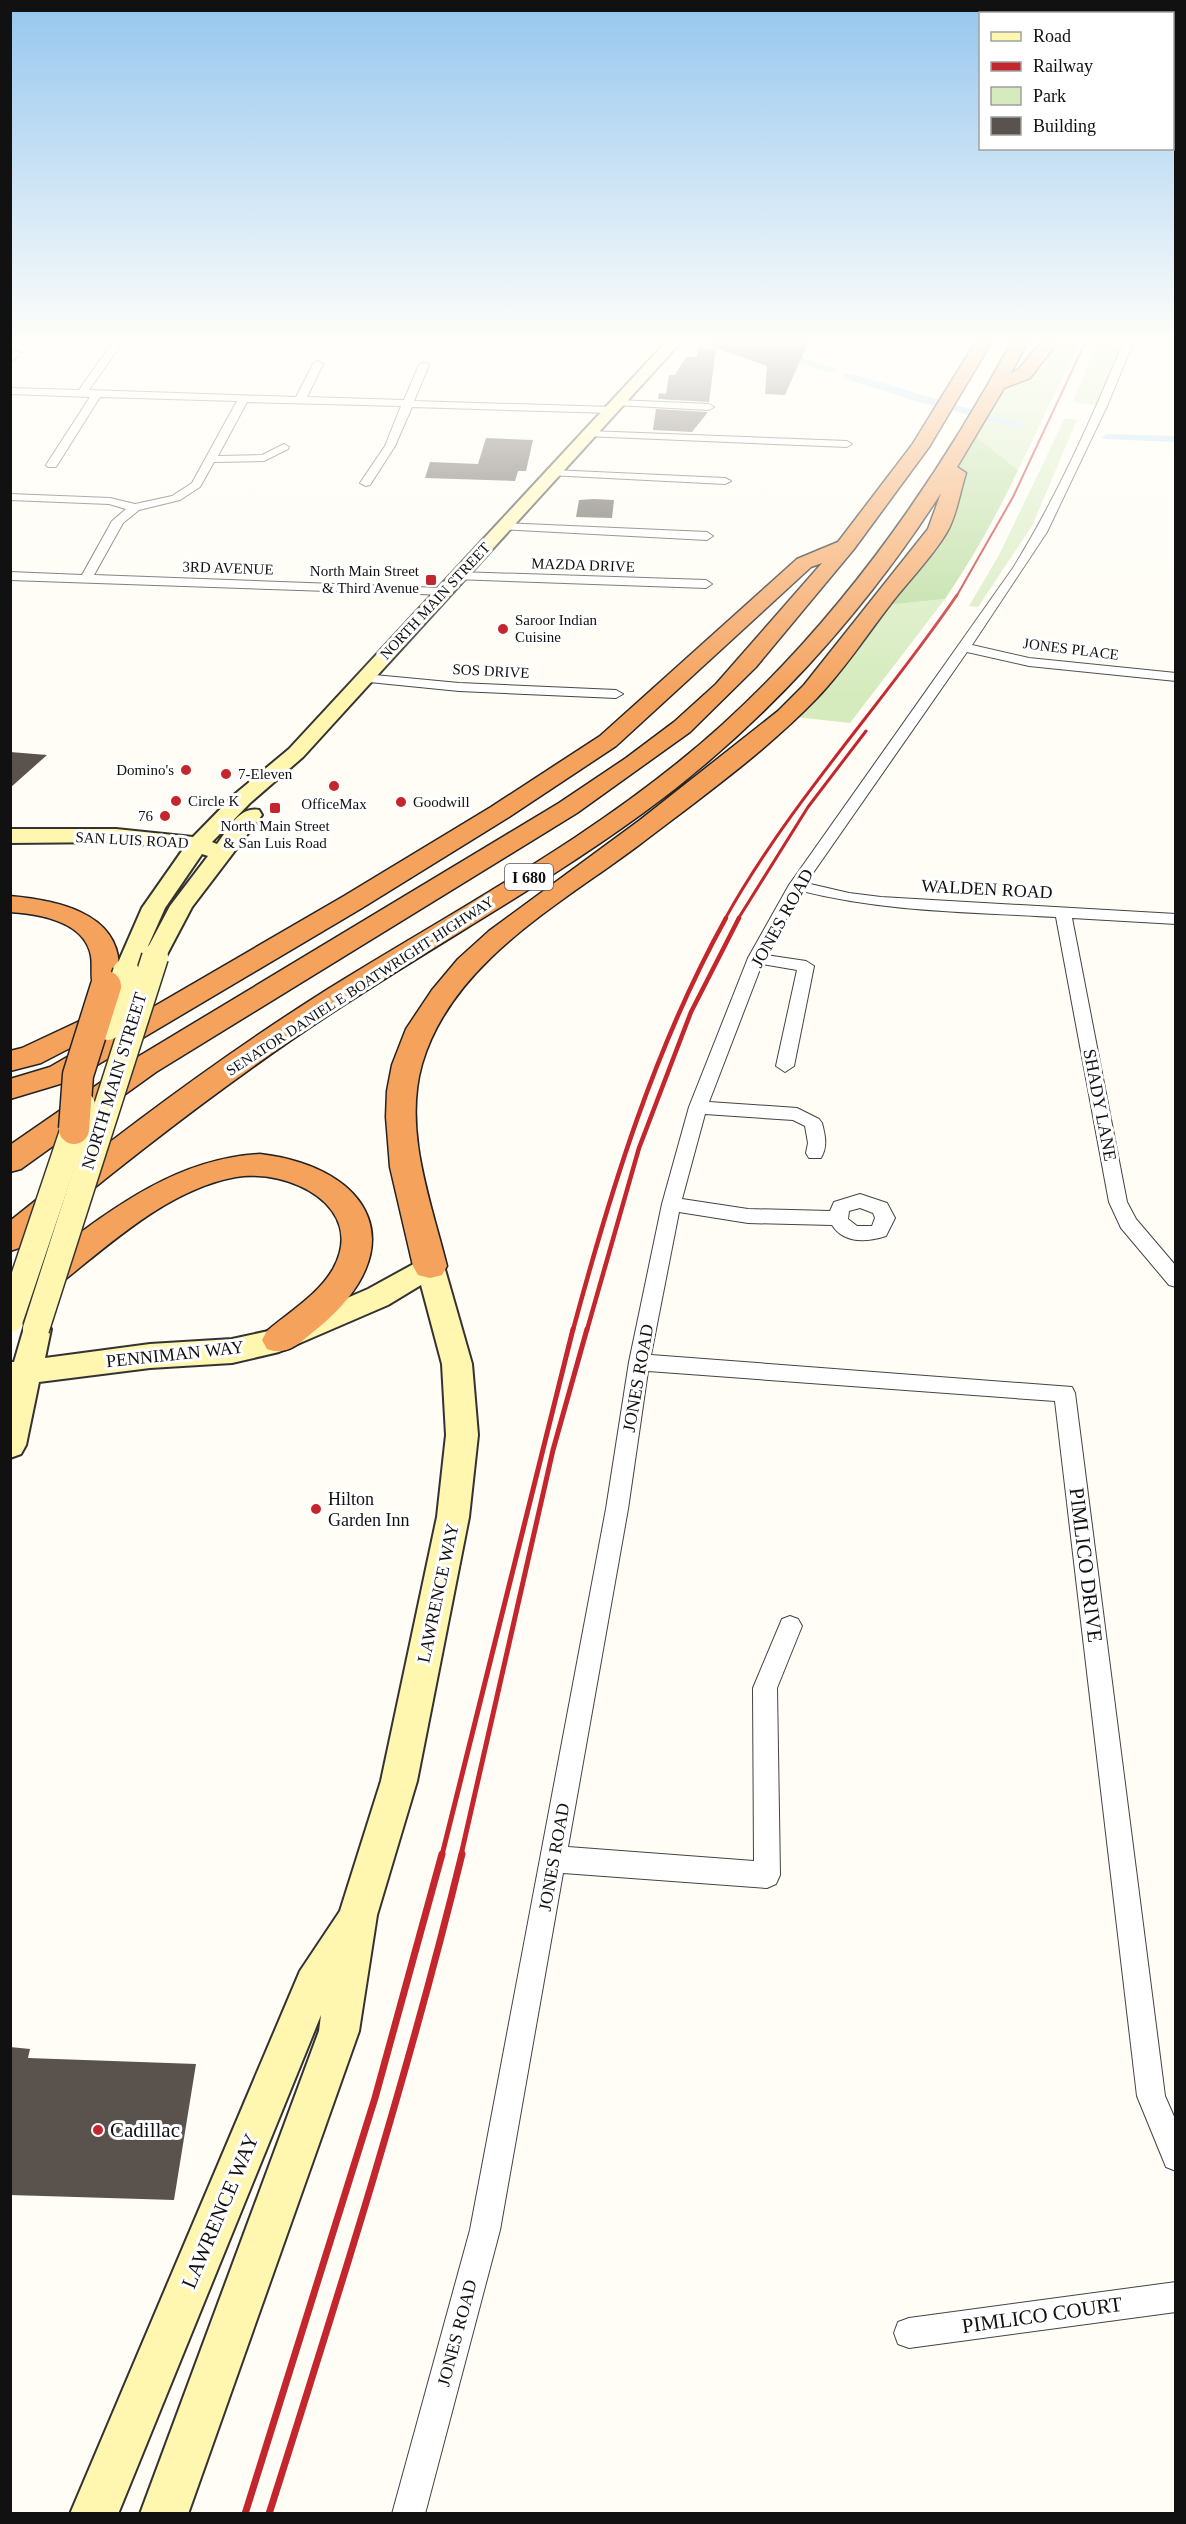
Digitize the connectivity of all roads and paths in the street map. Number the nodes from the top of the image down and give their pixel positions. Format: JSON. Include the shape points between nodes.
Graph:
{"nodes":[{"id":1,"x":55,"y":461,"type":"edge"},
{"id":2,"x":210,"y":461,"type":"edge"},
{"id":3,"x":380,"y":461,"type":"edge"},
{"id":4,"x":564,"y":461,"type":"edge"},
{"id":5,"x":925,"y":461,"type":"edge"},
{"id":6,"x":927,"y":461,"type":"edge"},
{"id":7,"x":940,"y":461,"type":"edge"},
{"id":8,"x":952,"y":461,"type":"edge"},
{"id":9,"x":1075,"y":461,"type":"edge"},
{"id":10,"x":52,"y":465,"type":"dead end"},
{"id":11,"x":553,"y":473,"type":"junction"},
{"id":12,"x":725,"y":481,"type":"dead end"},
{"id":13,"x":366,"y":483,"type":"dead end"},
{"id":14,"x":10,"y":497,"type":"edge"},
{"id":15,"x":135,"y":508,"type":"junction"},
{"id":16,"x":504,"y":527,"type":"junction"},
{"id":17,"x":706,"y":536,"type":"dead end"},
{"id":18,"x":848,"y":545,"type":"junction"},
{"id":19,"x":825,"y":572,"type":"junction"},
{"id":20,"x":10,"y":576,"type":"edge"},
{"id":21,"x":458,"y":576,"type":"junction"},
{"id":22,"x":86,"y":579,"type":"junction"},
{"id":23,"x":706,"y":584,"type":"dead end"},
{"id":24,"x":444,"y":592,"type":"junction"},
{"id":25,"x":964,"y":647,"type":"junction"},
{"id":26,"x":1176,"y":677,"type":"edge"},
{"id":27,"x":364,"y":678,"type":"junction"},
{"id":28,"x":616,"y":694,"type":"dead end"},
{"id":29,"x":10,"y":836,"type":"edge"},
{"id":30,"x":10,"y":848,"type":"edge"},
{"id":31,"x":204,"y":851,"type":"junction"},
{"id":32,"x":400,"y":873,"type":"junction"},
{"id":33,"x":797,"y":885,"type":"junction"},
{"id":34,"x":10,"y":904,"type":"edge"},
{"id":35,"x":1063,"y":913,"type":"junction"},
{"id":36,"x":1176,"y":919,"type":"edge"},
{"id":37,"x":756,"y":957,"type":"junction"},
{"id":38,"x":116,"y":979,"type":"junction"},
{"id":39,"x":10,"y":1061,"type":"edge"},
{"id":40,"x":785,"y":1065,"type":"dead end"},
{"id":41,"x":10,"y":1089,"type":"edge"},
{"id":42,"x":698,"y":1107,"type":"junction"},
{"id":43,"x":74,"y":1129,"type":"joint"},
{"id":44,"x":815,"y":1153,"type":"dead end"},
{"id":45,"x":10,"y":1161,"type":"edge"},
{"id":46,"x":671,"y":1204,"type":"junction"},
{"id":47,"x":838,"y":1218,"type":"dead end"},
{"id":48,"x":10,"y":1239,"type":"edge"},
{"id":49,"x":430,"y":1266,"type":"junction"},
{"id":50,"x":1176,"y":1280,"type":"edge"},
{"id":51,"x":10,"y":1303,"type":"edge"},
{"id":52,"x":23,"y":1324,"type":"edge"},
{"id":53,"x":279,"y":1340,"type":"junction"},
{"id":54,"x":639,"y":1362,"type":"junction"},
{"id":55,"x":18,"y":1373,"type":"edge"},
{"id":56,"x":10,"y":1445,"type":"edge"},
{"id":57,"x":790,"y":1626,"type":"dead end"},
{"id":58,"x":553,"y":1860,"type":"junction"},
{"id":59,"x":358,"y":1916,"type":"junction"},
{"id":60,"x":1176,"y":2157,"type":"edge"},
{"id":61,"x":1176,"y":2296,"type":"edge"},
{"id":62,"x":909,"y":2333,"type":"dead end"},
{"id":63,"x":94,"y":2514,"type":"edge"},
{"id":64,"x":164,"y":2514,"type":"edge"},
{"id":65,"x":408,"y":2514,"type":"edge"}],
"edges":[{"from":1,"to":10,"type":"street"},
{"from":2,"to":15,"type":"street","via":[[196,485],[176,498]]},
{"from":3,"to":13,"type":"street"},
{"from":4,"to":11,"type":"main road","name":"NORTH MAIN STREET"},
{"from":5,"to":18,"type":"highway","name":"SENATOR DANIEL E BOATWRIGHT HIGHWAY","number":"I 680"},
{"from":6,"to":19,"type":"highway","number":"I 680","via":[[852,562]]},
{"from":7,"to":48,"type":"highway","name":"SENATOR DANIEL E BOATWRIGHT HIGHWAY","number":"I 680","via":[[907,525],[839,614],[785,678],[715,744],[578,846],[336,997],[217,1077]]},
{"from":8,"to":49,"type":"highway","via":[[938,530],[812,690],[721,769],[504,935],[447,988],[423,1026],[406,1065],[399,1132]]},
{"from":9,"to":25,"type":"street","name":"JONES ROAD","via":[[1041,532]]},
{"from":11,"to":12,"type":"street"},
{"from":11,"to":16,"type":"main road","name":"NORTH MAIN STREET"},
{"from":14,"to":15,"type":"street","via":[[110,501]]},
{"from":15,"to":22,"type":"street","via":[[118,521]]},
{"from":16,"to":17,"type":"street","name":"MAZDA DRIVE"},
{"from":16,"to":21,"type":"main road","name":"NORTH MAIN STREET"},
{"from":18,"to":19,"type":"highway","name":"SENATOR DANIEL E BOATWRIGHT HIGHWAY","number":"I 680"},
{"from":18,"to":32,"type":"highway","via":[[804,563],[608,741]]},
{"from":19,"to":45,"type":"highway","name":"SENATOR DANIEL E BOATWRIGHT HIGHWAY","number":"I 680","via":[[742,671],[696,715],[627,768],[510,845],[146,1065]]},
{"from":20,"to":22,"type":"street","name":"3RD AVENUE"},
{"from":21,"to":23,"type":"street","name":"MAZDA DRIVE"},
{"from":21,"to":24,"type":"main road","name":"NORTH MAIN STREET"},
{"from":22,"to":24,"type":"street","name":"3RD AVENUE"},
{"from":24,"to":27,"type":"main road","name":"NORTH MAIN STREET"},
{"from":25,"to":26,"type":"street","name":"JONES PLACE","via":[[1029,662]]},
{"from":25,"to":33,"type":"street","name":"JONES ROAD"},
{"from":27,"to":28,"type":"street","name":"SOS DRIVE"},
{"from":27,"to":31,"type":"main road","name":"NORTH MAIN STREET","via":[[296,753],[253,786]]},
{"from":29,"to":31,"type":"main road","name":"SAN LUIS ROAD","via":[[164,838]]},
{"from":30,"to":31,"type":"main road","name":"SAN LUIS ROAD"},
{"from":31,"to":38,"type":"main road","name":"NORTH MAIN STREET","via":[[166,886]]},
{"from":31,"to":52,"type":"main road","name":"NORTH MAIN STREET","bridge":true,"via":[[155,957]]},
{"from":32,"to":39,"type":"highway","via":[[347,895],[31,1056]]},
{"from":32,"to":41,"type":"highway","via":[[60,1074]]},
{"from":33,"to":35,"type":"street","name":"WALDEN ROAD","via":[[881,902]]},
{"from":33,"to":37,"type":"street","name":"JONES ROAD"},
{"from":34,"to":38,"type":"highway","via":[[67,915],[93,934]]},
{"from":35,"to":36,"type":"street","name":"WALDEN ROAD"},
{"from":35,"to":50,"type":"street","name":"SHADY LANE","via":[[1118,1202],[1128,1223]]},
{"from":37,"to":40,"type":"street","via":[[806,966]]},
{"from":37,"to":42,"type":"street","name":"JONES ROAD"},
{"from":38,"to":43,"type":"highway","bridge":true,"via":[[78,1075]]},
{"from":42,"to":44,"type":"street","via":[[796,1114],[813,1123]]},
{"from":42,"to":46,"type":"street","name":"JONES ROAD"},
{"from":43,"to":52,"type":"main road","name":"NORTH MAIN STREET","bridge":true},
{"from":46,"to":47,"type":"street","via":[[748,1216]]},
{"from":46,"to":54,"type":"street","name":"JONES ROAD"},
{"from":49,"to":53,"type":"main road","name":"PENNIMAN WAY","via":[[378,1297]]},
{"from":49,"to":59,"type":"main road","name":"LAWRENCE WAY","via":[[457,1364],[462,1435],[456,1494],[399,1781]]},
{"from":51,"to":53,"type":"highway","via":[[163,1193],[198,1175],[240,1165],[282,1167],[317,1179],[340,1195],[355,1216],[358,1237],[351,1266],[329,1299]]},
{"from":52,"to":55,"type":"main road","name":"NORTH MAIN STREET"},
{"from":53,"to":55,"type":"main road","name":"PENNIMAN WAY","via":[[232,1351],[150,1356]]},
{"from":54,"to":58,"type":"street","name":"JONES ROAD","via":[[617,1509]]},
{"from":54,"to":60,"type":"street","name":"PIMLICO DRIVE","via":[[1065,1393],[1151,2096]]},
{"from":55,"to":56,"type":"main road","name":"NORTH MAIN STREET"},
{"from":57,"to":58,"type":"street","via":[[765,1688],[766,1875]]},
{"from":58,"to":65,"type":"street","name":"JONES ROAD","via":[[485,2230]]},
{"from":59,"to":63,"type":"main road","name":"LAWRENCE WAY","via":[[314,1985]]},
{"from":59,"to":64,"type":"main road","name":"LAWRENCE WAY","via":[[339,2031]]},
{"from":61,"to":62,"type":"street","name":"PIMLICO COURT"}]}
